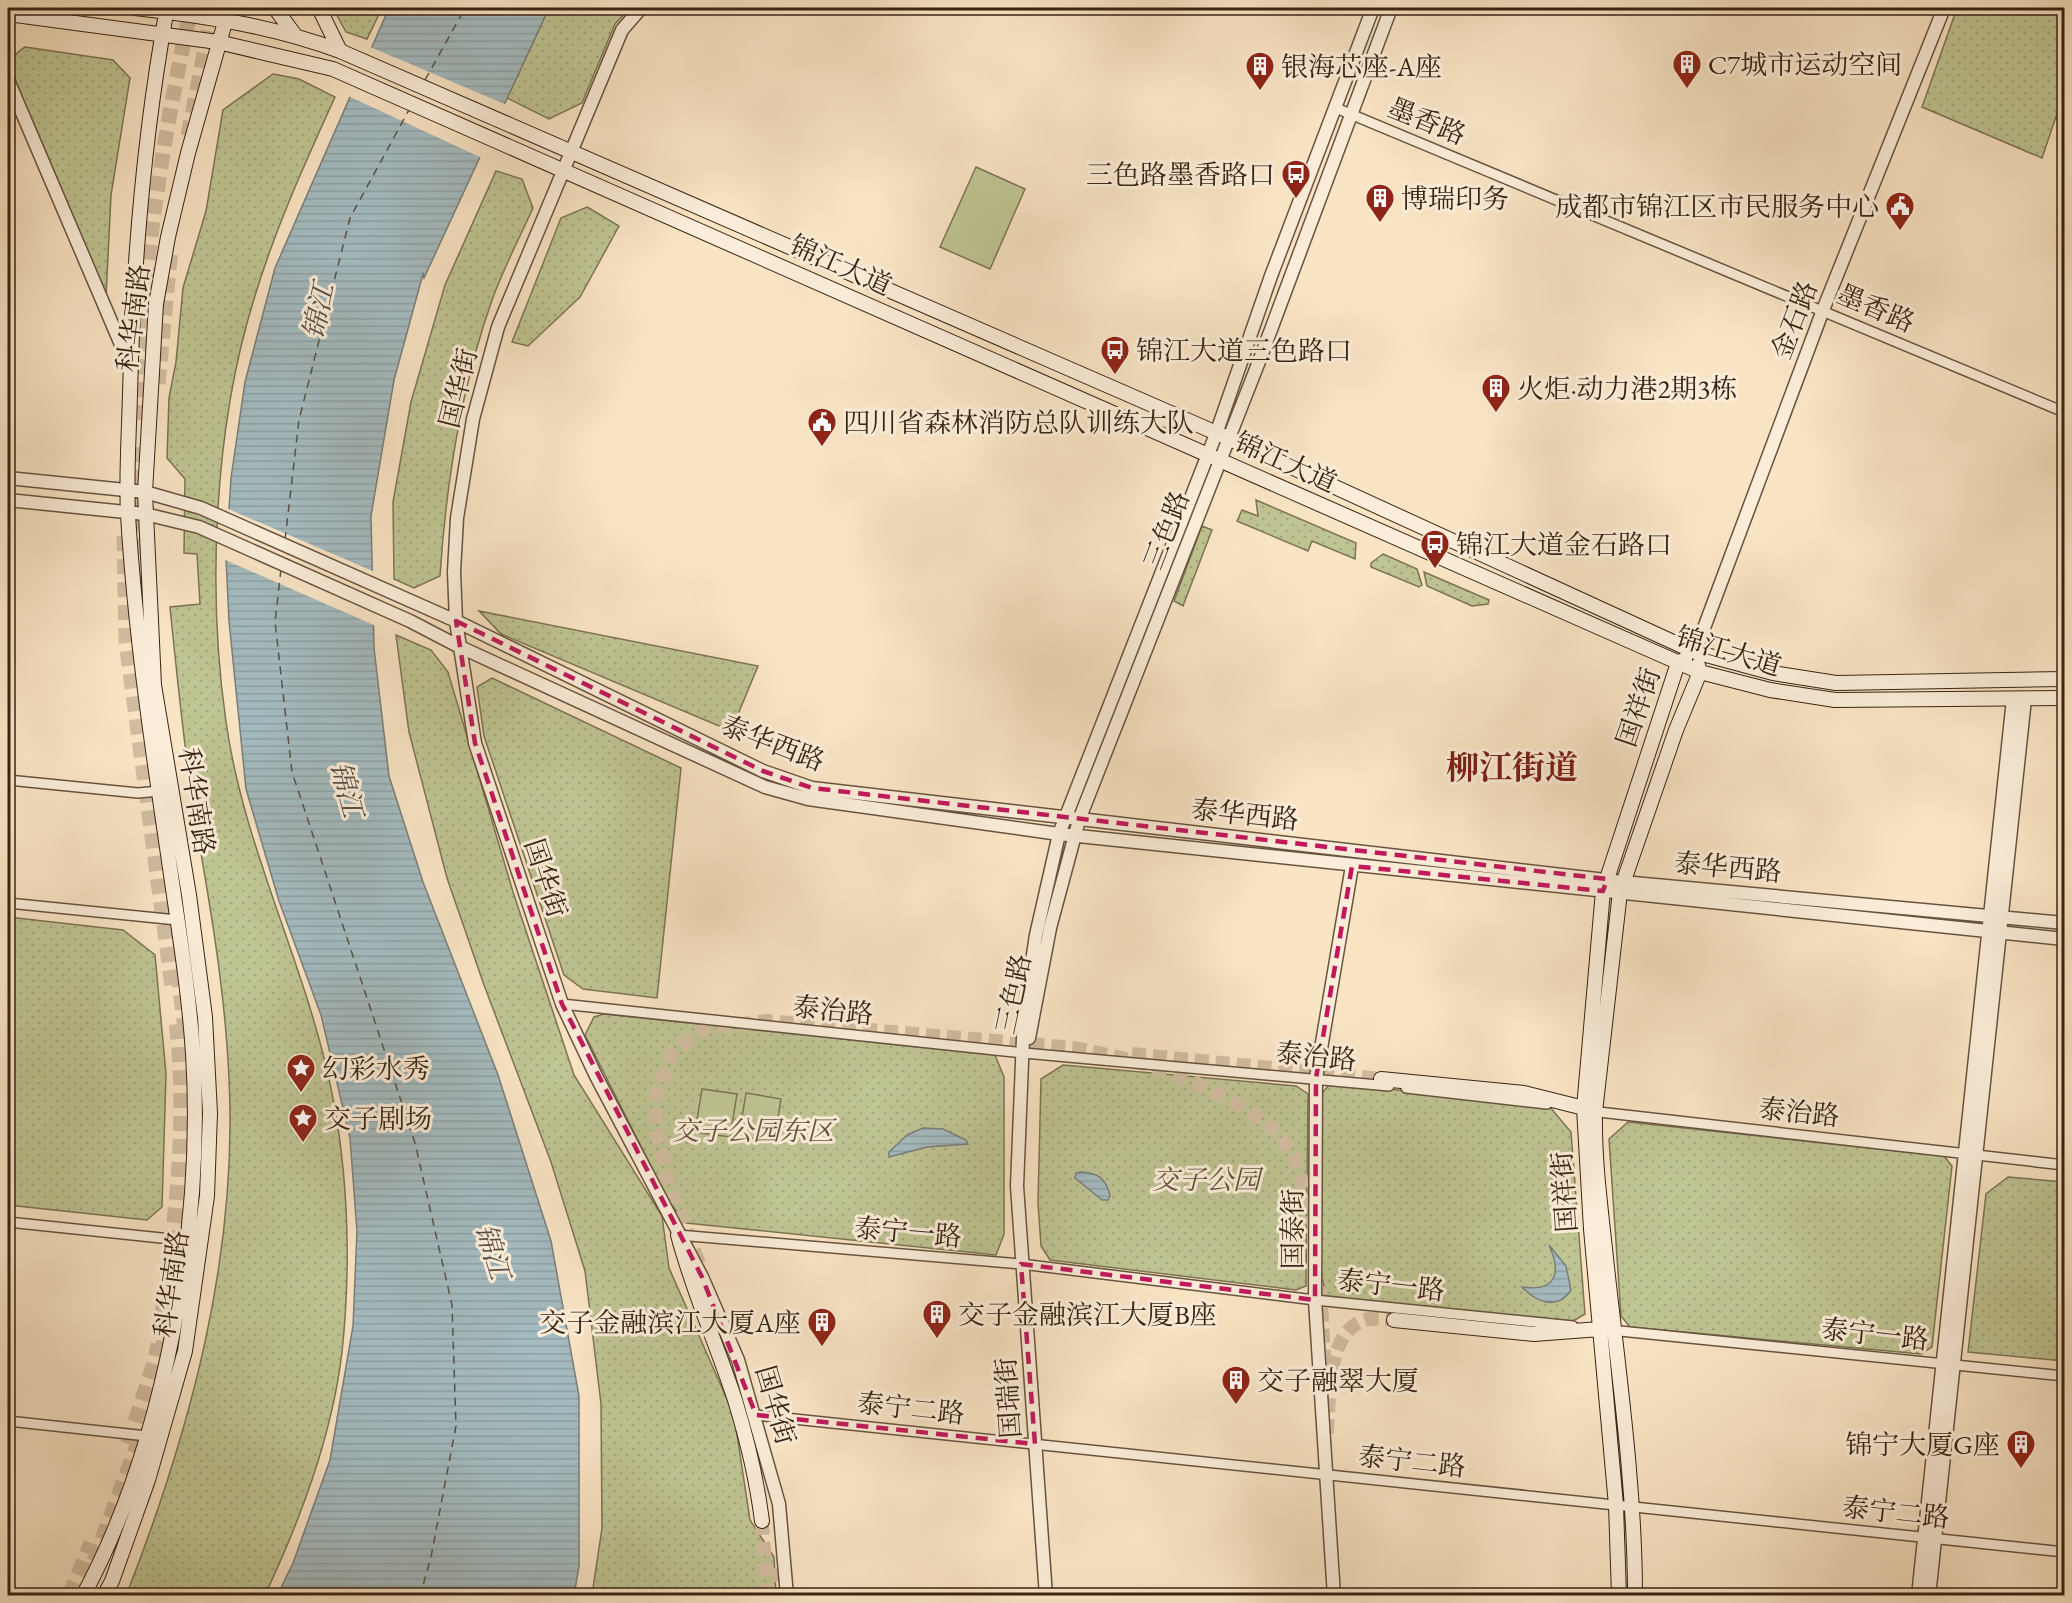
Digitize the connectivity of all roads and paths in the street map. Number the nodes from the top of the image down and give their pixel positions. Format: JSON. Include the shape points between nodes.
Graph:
{"nodes":[{"id":1,"x":135,"y":8,"type":"edge"},
{"id":2,"x":275,"y":8,"type":"edge"},
{"id":3,"x":319,"y":8,"type":"edge"},
{"id":4,"x":640,"y":8,"type":"edge"},
{"id":5,"x":1373,"y":8,"type":"edge"},
{"id":6,"x":1391,"y":8,"type":"edge"},
{"id":7,"x":1944,"y":8,"type":"edge"},
{"id":8,"x":166,"y":9,"type":"edge"},
{"id":9,"x":227,"y":13,"type":"edge"},
{"id":10,"x":8,"y":14,"type":"edge"},
{"id":11,"x":294,"y":34,"type":"junction"},
{"id":12,"x":162,"y":35,"type":"junction"},
{"id":13,"x":218,"y":42,"type":"junction"},
{"id":14,"x":340,"y":51,"type":"junction"},
{"id":15,"x":8,"y":80,"type":"edge"},
{"id":16,"x":1336,"y":108,"type":"junction"},
{"id":17,"x":1353,"y":114,"type":"junction"},
{"id":18,"x":572,"y":152,"type":"junction"},
{"id":19,"x":564,"y":169,"type":"junction"},
{"id":20,"x":1823,"y":310,"type":"junction"},
{"id":21,"x":131,"y":368,"type":"junction"},
{"id":22,"x":2064,"y":412,"type":"edge"},
{"id":23,"x":1222,"y":436,"type":"junction"},
{"id":24,"x":1214,"y":456,"type":"junction"},
{"id":25,"x":8,"y":478,"type":"edge"},
{"id":26,"x":128,"y":491,"type":"junction"},
{"id":27,"x":145,"y":492,"type":"junction"},
{"id":28,"x":8,"y":500,"type":"edge"},
{"id":29,"x":128,"y":512,"type":"junction"},
{"id":30,"x":145,"y":514,"type":"junction"},
{"id":31,"x":456,"y":621,"type":"junction"},
{"id":32,"x":458,"y":646,"type":"junction"},
{"id":33,"x":1695,"y":652,"type":"junction"},
{"id":34,"x":1678,"y":663,"type":"junction"},
{"id":35,"x":1700,"y":672,"type":"junction"},
{"id":36,"x":2064,"y":679,"type":"edge"},
{"id":37,"x":2064,"y":698,"type":"edge"},
{"id":38,"x":2019,"y":699,"type":"junction"},
{"id":39,"x":8,"y":780,"type":"edge"},
{"id":40,"x":159,"y":791,"type":"junction"},
{"id":41,"x":1072,"y":819,"type":"junction"},
{"id":42,"x":1059,"y":834,"type":"junction"},
{"id":43,"x":1073,"y":836,"type":"junction"},
{"id":44,"x":1352,"y":866,"type":"junction"},
{"id":45,"x":1605,"y":885,"type":"junction"},
{"id":46,"x":1621,"y":887,"type":"junction"},
{"id":47,"x":8,"y":903,"type":"edge"},
{"id":48,"x":1996,"y":916,"type":"junction"},
{"id":49,"x":177,"y":920,"type":"junction"},
{"id":50,"x":2064,"y":923,"type":"edge"},
{"id":51,"x":1994,"y":931,"type":"junction"},
{"id":52,"x":2064,"y":939,"type":"edge"},
{"id":53,"x":562,"y":1004,"type":"junction"},
{"id":54,"x":1024,"y":1053,"type":"junction"},
{"id":55,"x":1316,"y":1078,"type":"junction"},
{"id":56,"x":1381,"y":1079,"type":"tunnel mouth"},
{"id":57,"x":1589,"y":1110,"type":"junction"},
{"id":58,"x":1970,"y":1154,"type":"junction"},
{"id":59,"x":2064,"y":1165,"type":"edge"},
{"id":60,"x":8,"y":1222,"type":"edge"},
{"id":61,"x":678,"y":1236,"type":"junction"},
{"id":62,"x":186,"y":1240,"type":"junction"},
{"id":63,"x":201,"y":1242,"type":"junction"},
{"id":64,"x":1022,"y":1264,"type":"junction"},
{"id":65,"x":1315,"y":1300,"type":"junction"},
{"id":66,"x":1394,"y":1320,"type":"tunnel mouth"},
{"id":67,"x":1607,"y":1330,"type":"junction"},
{"id":68,"x":1949,"y":1364,"type":"junction"},
{"id":69,"x":2064,"y":1376,"type":"edge"},
{"id":70,"x":756,"y":1415,"type":"junction"},
{"id":71,"x":8,"y":1421,"type":"edge"},
{"id":72,"x":147,"y":1436,"type":"junction"},
{"id":73,"x":1035,"y":1444,"type":"junction"},
{"id":74,"x":1326,"y":1474,"type":"junction"},
{"id":75,"x":1616,"y":1505,"type":"junction"},
{"id":76,"x":1634,"y":1507,"type":"junction"},
{"id":77,"x":762,"y":1521,"type":"tunnel mouth"},
{"id":78,"x":1929,"y":1538,"type":"junction"},
{"id":79,"x":2064,"y":1552,"type":"edge"},
{"id":80,"x":83,"y":1596,"type":"edge"},
{"id":81,"x":105,"y":1596,"type":"edge"},
{"id":82,"x":786,"y":1596,"type":"edge"},
{"id":83,"x":1046,"y":1596,"type":"edge"},
{"id":84,"x":1334,"y":1596,"type":"edge"},
{"id":85,"x":1619,"y":1596,"type":"edge"},
{"id":86,"x":1635,"y":1596,"type":"edge"},
{"id":87,"x":1918,"y":1596,"type":"edge"},
{"id":88,"x":1929,"y":1596,"type":"edge"}],
"edges":[{"from":1,"to":8,"type":"main road","name":"锦江大道"},
{"from":2,"to":11,"type":"main road"},
{"from":3,"to":14,"type":"main road"},
{"from":4,"to":18,"type":"street","name":"国华街","via":[[622,30]]},
{"from":5,"to":16,"type":"street","name":"三色路"},
{"from":6,"to":17,"type":"street","name":"三色路"},
{"from":7,"to":20,"type":"street","name":"金石路"},
{"from":8,"to":9,"type":"main road","name":"锦江大道"},
{"from":8,"to":12,"type":"main road","name":"科华南路"},
{"from":9,"to":11,"type":"main road","name":"锦江大道"},
{"from":9,"to":13,"type":"main road","name":"科华南路"},
{"from":10,"to":12,"type":"main road","name":"锦江大道"},
{"from":11,"to":14,"type":"main road","name":"锦江大道"},
{"from":12,"to":13,"type":"main road","name":"锦江大道"},
{"from":12,"to":21,"type":"main road","name":"科华南路","via":[[140,199]]},
{"from":13,"to":19,"type":"main road","name":"锦江大道","via":[[333,69]]},
{"from":13,"to":27,"type":"main road","name":"科华南路","via":[[168,237],[156,304]]},
{"from":14,"to":18,"type":"main road","name":"锦江大道"},
{"from":15,"to":21,"type":"street"},
{"from":16,"to":17,"type":"street","name":"墨香路"},
{"from":16,"to":23,"type":"street","name":"三色路","via":[[1271,276]]},
{"from":17,"to":20,"type":"street","name":"墨香路"},
{"from":17,"to":23,"type":"street","name":"三色路"},
{"from":18,"to":19,"type":"street","name":"国华街"},
{"from":18,"to":23,"type":"main road","name":"锦江大道"},
{"from":19,"to":24,"type":"main road","name":"锦江大道"},
{"from":19,"to":31,"type":"street","name":"国华街","via":[[498,327],[483,376],[457,518]]},
{"from":20,"to":22,"type":"street","name":"墨香路"},
{"from":20,"to":33,"type":"street","name":"金石路"},
{"from":21,"to":26,"type":"main road","name":"科华南路"},
{"from":23,"to":24,"type":"street","name":"三色路"},
{"from":23,"to":33,"type":"main road","name":"锦江大道"},
{"from":24,"to":34,"type":"main road","name":"锦江大道"},
{"from":24,"to":41,"type":"street","name":"三色路"},
{"from":25,"to":26,"type":"street","name":"泰华西路"},
{"from":26,"to":27,"type":"street","name":"泰华西路"},
{"from":26,"to":29,"type":"main road","name":"科华南路"},
{"from":27,"to":30,"type":"main road","name":"科华南路"},
{"from":27,"to":31,"type":"street","name":"泰华西路","via":[[201,508]]},
{"from":28,"to":29,"type":"street","name":"泰华西路"},
{"from":29,"to":30,"type":"street","name":"泰华西路"},
{"from":29,"to":40,"type":"main road","name":"科华南路","via":[[144,695]]},
{"from":30,"to":32,"type":"street","name":"泰华西路","via":[[199,527]]},
{"from":30,"to":63,"type":"main road","name":"科华南路","via":[[154,685],[205,1017],[209,1133]]},
{"from":31,"to":32,"type":"street","name":"国华街"},
{"from":31,"to":41,"type":"street","name":"泰华西路","via":[[763,771],[813,788]]},
{"from":32,"to":42,"type":"street","name":"泰华西路","via":[[765,787],[808,800]]},
{"from":32,"to":53,"type":"street","name":"国华街","via":[[475,743]]},
{"from":33,"to":34,"type":"main road","name":"国祥街"},
{"from":33,"to":35,"type":"main road","name":"国祥街"},
{"from":33,"to":36,"type":"main road","name":"锦江大道","via":[[1773,673],[1836,683]]},
{"from":34,"to":35,"type":"main road","name":"锦江大道"},
{"from":34,"to":45,"type":"main road","name":"国祥街"},
{"from":35,"to":38,"type":"main road","name":"锦江大道","via":[[1770,690],[1835,700]]},
{"from":35,"to":46,"type":"main road","name":"国祥街"},
{"from":37,"to":38,"type":"main road","name":"锦江大道"},
{"from":38,"to":48,"type":"street"},
{"from":39,"to":40,"type":"street","via":[[138,793]]},
{"from":40,"to":49,"type":"main road","name":"科华南路"},
{"from":41,"to":42,"type":"street","name":"三色路"},
{"from":41,"to":43,"type":"street","name":"三色路"},
{"from":41,"to":45,"type":"street","name":"泰华西路"},
{"from":42,"to":43,"type":"street","name":"泰华西路"},
{"from":42,"to":54,"type":"street","name":"三色路","via":[[1036,935],[1024,1013]]},
{"from":43,"to":44,"type":"street","name":"泰华西路"},
{"from":43,"to":54,"type":"street","name":"三色路"},
{"from":44,"to":45,"type":"street","name":"泰华西路"},
{"from":44,"to":55,"type":"street","name":"国泰街"},
{"from":45,"to":46,"type":"street","name":"泰华西路"},
{"from":45,"to":57,"type":"main road","name":"国祥街"},
{"from":46,"to":48,"type":"street","name":"泰华西路"},
{"from":46,"to":51,"type":"street","name":"泰华西路"},
{"from":46,"to":57,"type":"main road","name":"国祥街"},
{"from":47,"to":49,"type":"street"},
{"from":48,"to":50,"type":"street","name":"泰华西路"},
{"from":48,"to":51,"type":"street"},
{"from":49,"to":62,"type":"main road","name":"科华南路","via":[[194,1053],[195,1125]]},
{"from":51,"to":52,"type":"street","name":"泰华西路"},
{"from":51,"to":58,"type":"street"},
{"from":53,"to":54,"type":"street","name":"泰治路"},
{"from":53,"to":61,"type":"street","name":"国华街"},
{"from":54,"to":55,"type":"street","name":"泰治路"},
{"from":54,"to":64,"type":"street","name":"国瑞街","via":[[1017,1186]]},
{"from":55,"to":57,"type":"street","name":"泰治路"},
{"from":55,"to":65,"type":"street","name":"国泰街"},
{"from":56,"to":57,"type":"main road","via":[[1524,1093]]},
{"from":57,"to":58,"type":"street","name":"泰治路"},
{"from":57,"to":67,"type":"main road","name":"国祥街"},
{"from":58,"to":59,"type":"street","name":"泰治路"},
{"from":58,"to":68,"type":"street"},
{"from":60,"to":62,"type":"street"},
{"from":61,"to":64,"type":"street","name":"泰宁一路"},
{"from":61,"to":70,"type":"street","name":"国华街","via":[[702,1277],[738,1360]]},
{"from":61,"to":77,"type":"main road","via":[[691,1285],[735,1401]]},
{"from":62,"to":63,"type":"street"},
{"from":62,"to":72,"type":"main road","name":"科华南路","via":[[177,1308]]},
{"from":63,"to":81,"type":"main road","name":"科华南路","via":[[186,1351],[148,1480]]},
{"from":64,"to":65,"type":"street","name":"泰宁一路"},
{"from":64,"to":73,"type":"street","name":"国瑞街"},
{"from":65,"to":67,"type":"street","name":"泰宁一路"},
{"from":65,"to":74,"type":"street","name":"国泰街"},
{"from":66,"to":67,"type":"main road","via":[[1534,1334]]},
{"from":67,"to":68,"type":"street","name":"泰宁一路"},
{"from":67,"to":75,"type":"main road","name":"国祥街"},
{"from":67,"to":76,"type":"main road","name":"国祥街"},
{"from":68,"to":69,"type":"street","name":"泰宁一路"},
{"from":68,"to":78,"type":"street"},
{"from":70,"to":73,"type":"street","name":"泰宁二路"},
{"from":70,"to":82,"type":"street","name":"国华街","via":[[779,1504]]},
{"from":71,"to":72,"type":"street"},
{"from":72,"to":80,"type":"main road","name":"科华南路","via":[[123,1506]]},
{"from":73,"to":74,"type":"street","name":"泰宁二路"},
{"from":73,"to":83,"type":"street","name":"国瑞街"},
{"from":74,"to":75,"type":"street","name":"泰宁二路"},
{"from":74,"to":84,"type":"street","name":"国泰街"},
{"from":75,"to":76,"type":"street","name":"泰宁二路"},
{"from":75,"to":85,"type":"main road","name":"国祥街"},
{"from":76,"to":78,"type":"street","name":"泰宁二路"},
{"from":76,"to":86,"type":"main road","name":"国祥街"},
{"from":78,"to":79,"type":"street","name":"泰宁二路"},
{"from":78,"to":87,"type":"street"},
{"from":78,"to":88,"type":"street"}]}
